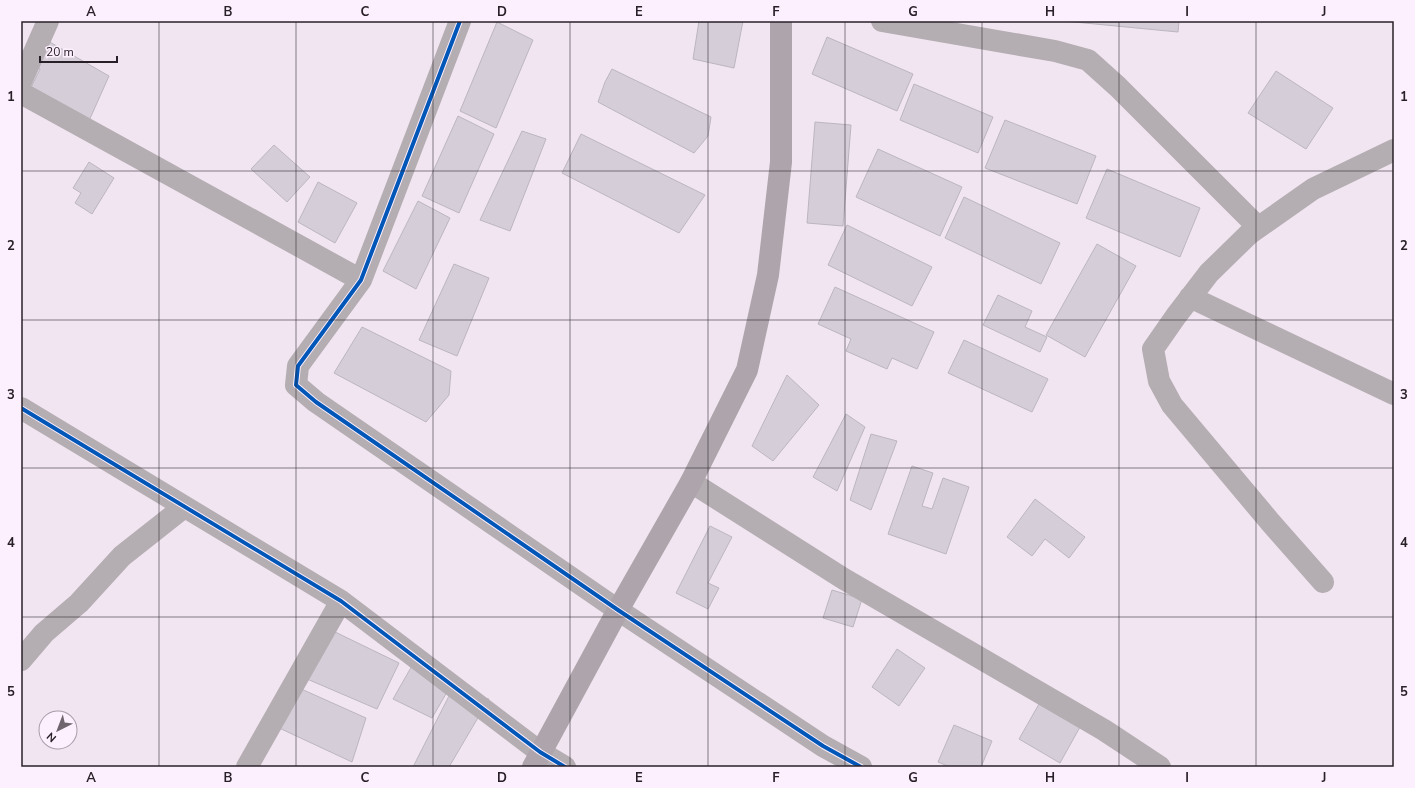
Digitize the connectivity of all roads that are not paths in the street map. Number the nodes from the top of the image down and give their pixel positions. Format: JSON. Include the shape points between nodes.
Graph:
{"nodes":[{"id":1,"x":48,"y":21,"type":"edge"},
{"id":2,"x":460,"y":21,"type":"edge"},
{"id":3,"x":781,"y":21,"type":"edge"},
{"id":4,"x":882,"y":21,"type":"edge"},
{"id":5,"x":21,"y":82,"type":"edge"},
{"id":6,"x":21,"y":93,"type":"edge"},
{"id":7,"x":1394,"y":150,"type":"edge"},
{"id":8,"x":1258,"y":227,"type":"junction"},
{"id":9,"x":361,"y":280,"type":"junction"},
{"id":10,"x":1190,"y":297,"type":"junction"},
{"id":11,"x":1394,"y":394,"type":"edge"},
{"id":12,"x":21,"y":408,"type":"edge"},
{"id":13,"x":691,"y":482,"type":"junction"},
{"id":14,"x":184,"y":506,"type":"junction"},
{"id":15,"x":1323,"y":582,"type":"dead end"},
{"id":16,"x":341,"y":601,"type":"junction"},
{"id":17,"x":618,"y":610,"type":"junction"},
{"id":18,"x":21,"y":660,"type":"edge"},
{"id":19,"x":537,"y":760,"type":"edge"},
{"id":20,"x":247,"y":767,"type":"edge"},
{"id":21,"x":565,"y":767,"type":"edge"},
{"id":22,"x":861,"y":767,"type":"edge"},
{"id":23,"x":1160,"y":767,"type":"edge"}],
"edges":[{"from":1,"to":5,"type":"street"},
{"from":2,"to":9,"type":"street"},
{"from":3,"to":13,"type":"main road","via":[[781,162],[768,275],[747,370]]},
{"from":4,"to":8,"type":"street","via":[[1055,51],[1088,60]]},
{"from":6,"to":9,"type":"street"},
{"from":7,"to":8,"type":"street","via":[[1313,190]]},
{"from":8,"to":10,"type":"street","via":[[1209,273]]},
{"from":9,"to":17,"type":"street","via":[[298,366],[296,385],[316,402]]},
{"from":10,"to":11,"type":"street"},
{"from":10,"to":15,"type":"street","via":[[1153,349],[1159,381],[1172,405]]},
{"from":12,"to":14,"type":"street"},
{"from":13,"to":17,"type":"main road"},
{"from":13,"to":23,"type":"street","via":[[844,579],[1104,730]]},
{"from":14,"to":16,"type":"street"},
{"from":14,"to":18,"type":"street","via":[[122,556],[79,603],[44,633]]},
{"from":16,"to":19,"type":"street"},
{"from":16,"to":20,"type":"street"},
{"from":17,"to":19,"type":"main road"},
{"from":17,"to":22,"type":"street","via":[[823,746]]},
{"from":19,"to":21,"type":"street"}]}
